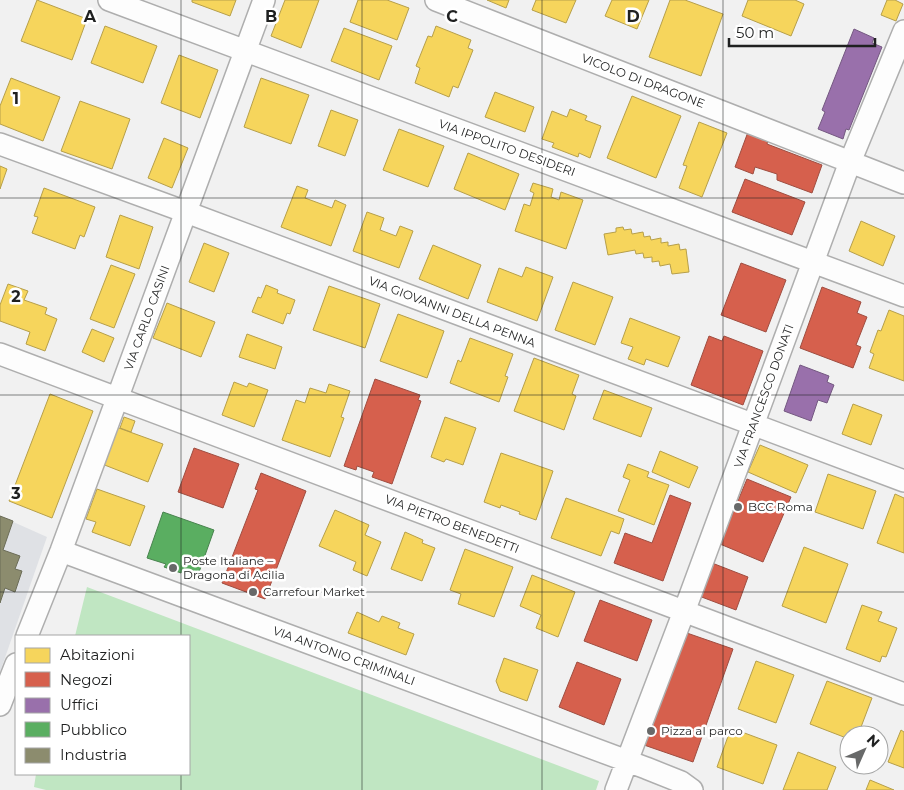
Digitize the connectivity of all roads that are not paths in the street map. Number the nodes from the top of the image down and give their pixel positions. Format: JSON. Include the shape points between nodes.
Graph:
{"nodes":[{"id":1,"x":109,"y":0,"type":"edge"},
{"id":2,"x":264,"y":0,"type":"edge"},
{"id":3,"x":436,"y":0,"type":"edge"},
{"id":4,"x":904,"y":31,"type":"edge"},
{"id":5,"x":245,"y":51,"type":"junction"},
{"id":6,"x":0,"y":144,"type":"edge"},
{"id":7,"x":850,"y":162,"type":"junction"},
{"id":8,"x":904,"y":183,"type":"edge"},
{"id":9,"x":186,"y":212,"type":"junction"},
{"id":10,"x":814,"y":262,"type":"junction"},
{"id":11,"x":904,"y":296,"type":"edge"},
{"id":12,"x":0,"y":354,"type":"edge"},
{"id":13,"x":117,"y":398,"type":"junction"},
{"id":14,"x":753,"y":425,"type":"junction"},
{"id":15,"x":904,"y":481,"type":"edge"},
{"id":16,"x":61,"y":551,"type":"junction"},
{"id":17,"x":684,"y":611,"type":"junction"},
{"id":18,"x":27,"y":635,"type":"edge"},
{"id":19,"x":15,"y":667,"type":"edge"},
{"id":20,"x":904,"y":694,"type":"edge"},
{"id":21,"x":0,"y":705,"type":"edge"},
{"id":22,"x":626,"y":761,"type":"junction"},
{"id":23,"x":663,"y":783,"type":"edge"},
{"id":24,"x":616,"y":790,"type":"edge"},
{"id":25,"x":692,"y":790,"type":"edge"}],
"edges":[{"from":1,"to":5,"type":"street","name":"VIA IPPOLITO DESIDERI"},
{"from":2,"to":5,"type":"street","name":"VIA CARLO CASINI"},
{"from":3,"to":7,"type":"street","name":"VICOLO DI DRAGONE"},
{"from":4,"to":7,"type":"street","name":"VIA FRANCESCO DONATI"},
{"from":5,"to":9,"type":"street","name":"VIA CARLO CASINI"},
{"from":5,"to":10,"type":"street","name":"VIA IPPOLITO DESIDERI"},
{"from":6,"to":9,"type":"street","name":"VIA GIOVANNI DELLA PENNA"},
{"from":7,"to":8,"type":"street","name":"VICOLO DI DRAGONE"},
{"from":7,"to":10,"type":"street","name":"VIA FRANCESCO DONATI"},
{"from":9,"to":13,"type":"street","name":"VIA CARLO CASINI"},
{"from":9,"to":14,"type":"street","name":"VIA GIOVANNI DELLA PENNA"},
{"from":10,"to":11,"type":"street","name":"VIA IPPOLITO DESIDERI"},
{"from":10,"to":14,"type":"street","name":"VIA FRANCESCO DONATI"},
{"from":12,"to":13,"type":"street","name":"VIA PIETRO BENEDETTI"},
{"from":13,"to":16,"type":"street","name":"VIA CARLO CASINI"},
{"from":13,"to":17,"type":"street","name":"VIA PIETRO BENEDETTI"},
{"from":14,"to":15,"type":"street","name":"VIA GIOVANNI DELLA PENNA"},
{"from":14,"to":17,"type":"street","name":"VIA FRANCESCO DONATI"},
{"from":16,"to":18,"type":"street","name":"VIA CARLO CASINI"},
{"from":16,"to":22,"type":"street","name":"VIA ANTONIO CRIMINALI"},
{"from":17,"to":20,"type":"street","name":"VIA PIETRO BENEDETTI"},
{"from":17,"to":22,"type":"street","name":"VIA FRANCESCO DONATI"},
{"from":19,"to":21,"type":"street"},
{"from":22,"to":23,"type":"street"},
{"from":22,"to":24,"type":"street","name":"VIA FRANCESCO DONATI"},
{"from":23,"to":25,"type":"street","via":[[687,785]]}]}
